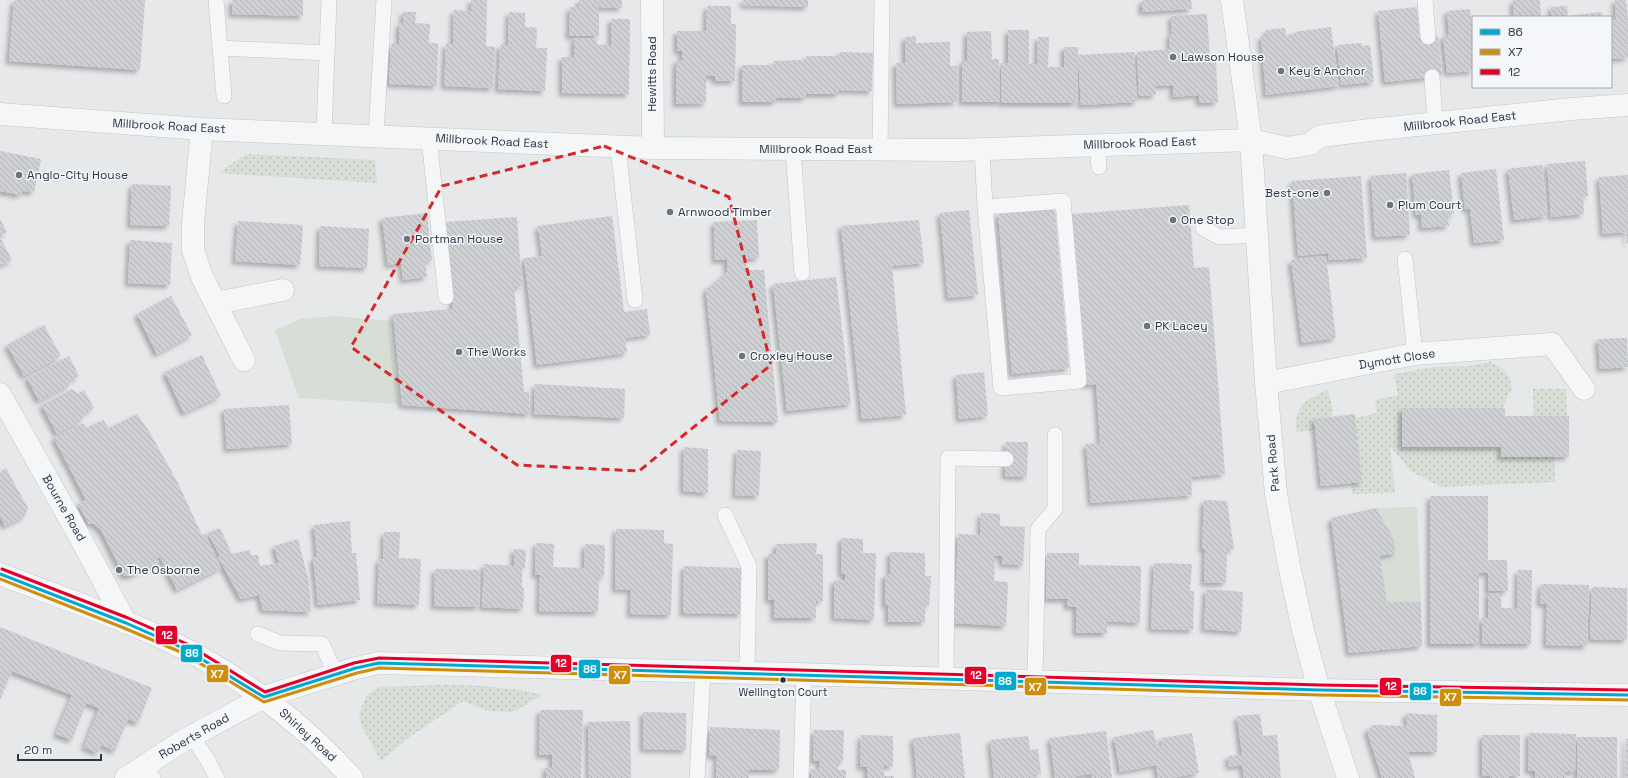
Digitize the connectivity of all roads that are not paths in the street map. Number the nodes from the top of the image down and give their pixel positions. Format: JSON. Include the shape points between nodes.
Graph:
{"nodes":[{"id":1,"x":216,"y":0,"type":"edge"},
{"id":2,"x":329,"y":0,"type":"edge"},
{"id":3,"x":384,"y":0,"type":"edge"},
{"id":4,"x":652,"y":0,"type":"edge"},
{"id":5,"x":882,"y":0,"type":"edge"},
{"id":6,"x":1232,"y":0,"type":"edge"},
{"id":7,"x":1425,"y":0,"type":"edge"},
{"id":8,"x":1428,"y":37,"type":"dead end"},
{"id":9,"x":220,"y":48,"type":"junction"},
{"id":10,"x":327,"y":53,"type":"junction"},
{"id":11,"x":1432,"y":77,"type":"dead end"},
{"id":12,"x":224,"y":96,"type":"dead end"},
{"id":13,"x":1628,"y":105,"type":"edge"},
{"id":14,"x":0,"y":114,"type":"edge"},
{"id":15,"x":1435,"y":123,"type":"junction"},
{"id":16,"x":202,"y":129,"type":"junction"},
{"id":17,"x":324,"y":134,"type":"junction"},
{"id":18,"x":376,"y":136,"type":"junction"},
{"id":19,"x":429,"y":138,"type":"junction"},
{"id":20,"x":1251,"y":140,"type":"junction"},
{"id":21,"x":1097,"y":145,"type":"junction"},
{"id":22,"x":618,"y":147,"type":"junction"},
{"id":23,"x":653,"y":148,"type":"junction"},
{"id":24,"x":793,"y":149,"type":"junction"},
{"id":25,"x":982,"y":149,"type":"junction"},
{"id":26,"x":880,"y":150,"type":"junction"},
{"id":27,"x":1099,"y":167,"type":"dead end"},
{"id":28,"x":985,"y":207,"type":"junction"},
{"id":29,"x":1203,"y":228,"type":"dead end"},
{"id":30,"x":1257,"y":235,"type":"junction"},
{"id":31,"x":1405,"y":259,"type":"dead end"},
{"id":32,"x":802,"y":273,"type":"dead end"},
{"id":33,"x":283,"y":290,"type":"dead end"},
{"id":34,"x":446,"y":297,"type":"dead end"},
{"id":35,"x":635,"y":300,"type":"dead end"},
{"id":36,"x":216,"y":303,"type":"junction"},
{"id":37,"x":1415,"y":354,"type":"junction"},
{"id":38,"x":244,"y":360,"type":"dead end"},
{"id":39,"x":1266,"y":383,"type":"junction"},
{"id":40,"x":1584,"y":389,"type":"dead end"},
{"id":41,"x":0,"y":394,"type":"edge"},
{"id":42,"x":1055,"y":435,"type":"dead end"},
{"id":43,"x":1006,"y":459,"type":"dead end"},
{"id":44,"x":724,"y":515,"type":"dead end"},
{"id":45,"x":0,"y":574,"type":"edge"},
{"id":46,"x":126,"y":623,"type":"junction"},
{"id":47,"x":258,"y":634,"type":"dead end"},
{"id":48,"x":704,"y":671,"type":"junction"},
{"id":49,"x":747,"y":672,"type":"junction"},
{"id":50,"x":804,"y":674,"type":"junction"},
{"id":51,"x":336,"y":675,"type":"junction"},
{"id":52,"x":946,"y":678,"type":"junction"},
{"id":53,"x":1035,"y":681,"type":"junction"},
{"id":54,"x":1320,"y":690,"type":"junction"},
{"id":55,"x":1628,"y":695,"type":"edge"},
{"id":56,"x":264,"y":697,"type":"junction"},
{"id":57,"x":192,"y":737,"type":"junction"},
{"id":58,"x":148,"y":772,"type":"edge"},
{"id":59,"x":126,"y":778,"type":"edge"},
{"id":60,"x":217,"y":778,"type":"edge"},
{"id":61,"x":352,"y":778,"type":"edge"},
{"id":62,"x":697,"y":778,"type":"edge"},
{"id":63,"x":801,"y":778,"type":"edge"},
{"id":64,"x":1348,"y":778,"type":"edge"}],
"edges":[{"from":1,"to":9,"type":"lane"},
{"from":2,"to":10,"type":"lane"},
{"from":3,"to":18,"type":"lane"},
{"from":4,"to":23,"type":"street","name":"Hewitts Road"},
{"from":5,"to":26,"type":"lane"},
{"from":6,"to":20,"type":"street","name":"Park Road"},
{"from":7,"to":8,"type":"lane"},
{"from":9,"to":10,"type":"lane"},
{"from":9,"to":12,"type":"lane"},
{"from":10,"to":17,"type":"lane"},
{"from":11,"to":15,"type":"lane"},
{"from":13,"to":15,"type":"street","name":"Millbrook Road East"},
{"from":14,"to":16,"type":"street","name":"Millbrook Road East"},
{"from":15,"to":20,"type":"street","name":"Millbrook Road East","via":[[1321,136],[1310,144],[1287,148]]},
{"from":16,"to":17,"type":"street","name":"Millbrook Road East"},
{"from":16,"to":36,"type":"street","via":[[193,223],[193,250],[202,276]]},
{"from":17,"to":18,"type":"street","name":"Millbrook Road East"},
{"from":18,"to":19,"type":"street","name":"Millbrook Road East"},
{"from":19,"to":22,"type":"street","name":"Millbrook Road East"},
{"from":19,"to":34,"type":"lane"},
{"from":20,"to":21,"type":"street","name":"Millbrook Road East"},
{"from":20,"to":30,"type":"street","name":"Park Road"},
{"from":21,"to":25,"type":"street","name":"Millbrook Road East"},
{"from":21,"to":27,"type":"lane"},
{"from":22,"to":23,"type":"street","name":"Millbrook Road East"},
{"from":22,"to":35,"type":"lane"},
{"from":23,"to":24,"type":"street","name":"Millbrook Road East"},
{"from":24,"to":26,"type":"street","name":"Millbrook Road East"},
{"from":24,"to":32,"type":"lane"},
{"from":25,"to":26,"type":"street","name":"Millbrook Road East"},
{"from":25,"to":28,"type":"lane"},
{"from":28,"to":28,"type":"lane","via":[[1001,388],[1079,381],[1064,200]]},
{"from":29,"to":30,"type":"lane","via":[[1219,237]]},
{"from":30,"to":39,"type":"street","name":"Park Road"},
{"from":31,"to":37,"type":"lane"},
{"from":33,"to":36,"type":"street"},
{"from":36,"to":38,"type":"street"},
{"from":37,"to":39,"type":"street","name":"Dymott Close"},
{"from":37,"to":40,"type":"street","name":"Dymott Close","via":[[1552,344]]},
{"from":39,"to":54,"type":"street","name":"Park Road","via":[[1276,494],[1302,626]]},
{"from":41,"to":46,"type":"street","name":"Bourne Road"},
{"from":42,"to":53,"type":"lane","via":[[1055,509],[1038,528]]},
{"from":43,"to":52,"type":"lane","via":[[948,458]]},
{"from":44,"to":49,"type":"lane","via":[[749,566]]},
{"from":45,"to":46,"type":"main road","name":"Shirley Road"},
{"from":46,"to":56,"type":"main road","name":"Shirley Road","via":[[185,649]]},
{"from":47,"to":51,"type":"lane","via":[[280,643],[322,644]]},
{"from":48,"to":49,"type":"street","name":"Roberts Road"},
{"from":48,"to":51,"type":"street","name":"Roberts Road","via":[[379,663]]},
{"from":48,"to":62,"type":"lane"},
{"from":49,"to":50,"type":"street","name":"Roberts Road"},
{"from":50,"to":52,"type":"street","name":"Roberts Road"},
{"from":50,"to":63,"type":"lane"},
{"from":51,"to":56,"type":"street","name":"Roberts Road"},
{"from":52,"to":53,"type":"street","name":"Roberts Road"},
{"from":53,"to":54,"type":"street","name":"Roberts Road"},
{"from":54,"to":55,"type":"street","name":"Roberts Road"},
{"from":54,"to":64,"type":"street","name":"Park Road"},
{"from":56,"to":57,"type":"street","name":"Roberts Road"},
{"from":56,"to":61,"type":"main road","name":"Shirley Road","via":[[328,752]]},
{"from":57,"to":58,"type":"street","name":"Roberts Road"},
{"from":57,"to":60,"type":"lane"},
{"from":58,"to":59,"type":"street","name":"Roberts Road"}]}
